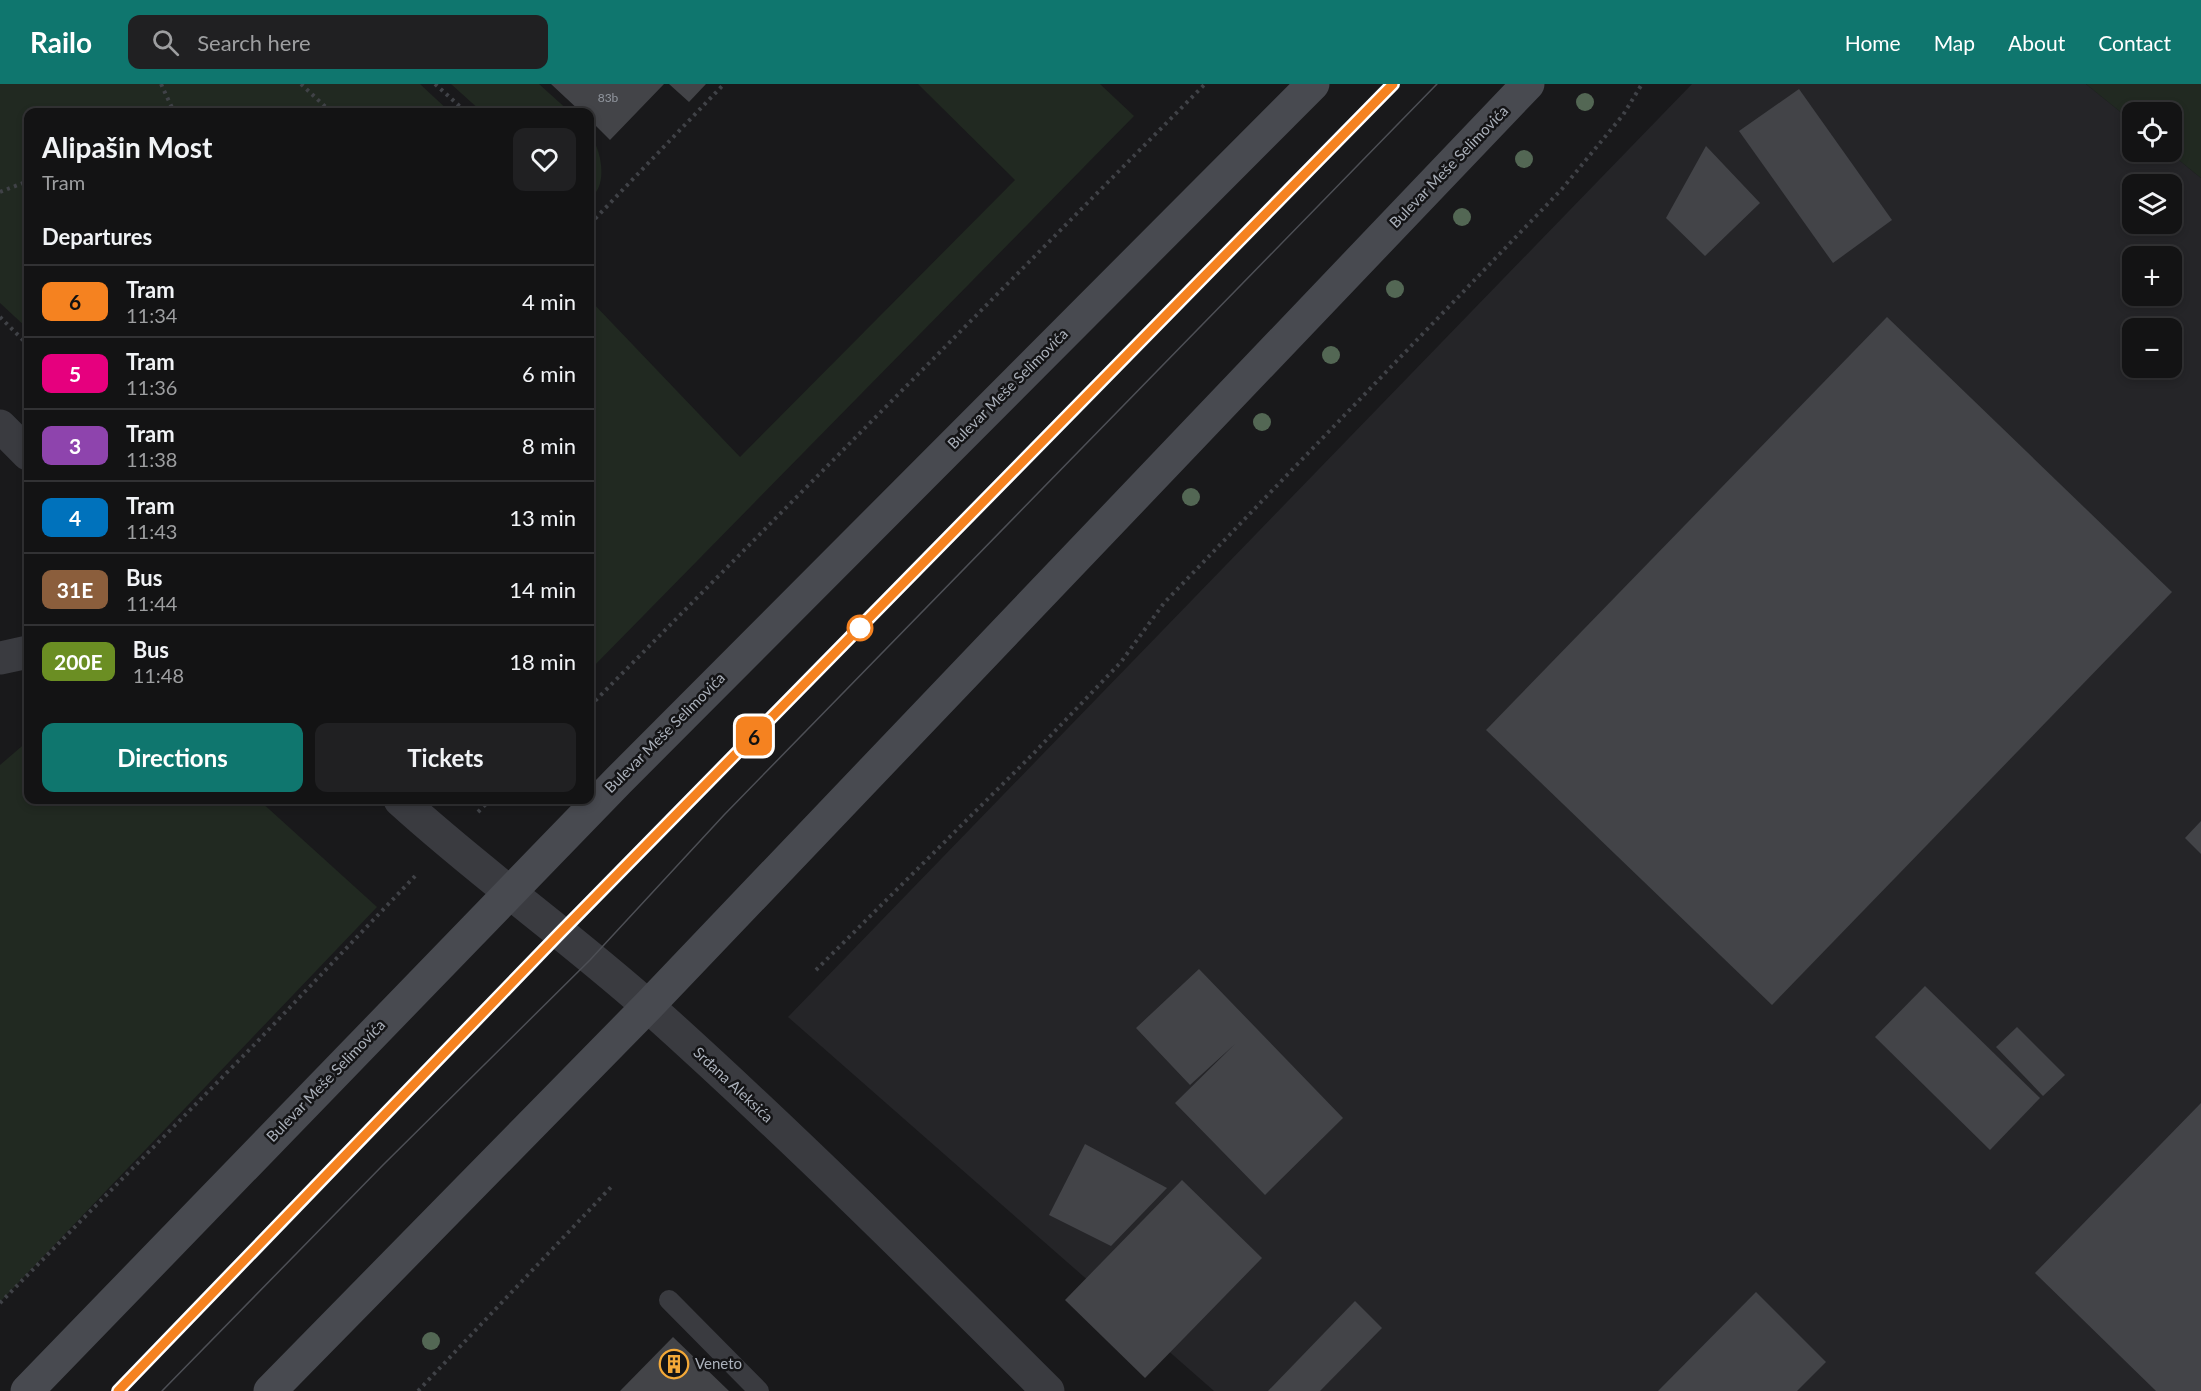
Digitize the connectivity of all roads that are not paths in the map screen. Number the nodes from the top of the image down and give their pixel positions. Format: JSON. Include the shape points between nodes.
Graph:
{"nodes":[{"id":1,"x":1313,"y":84,"type":"edge"},
{"id":2,"x":1528,"y":84,"type":"edge"},
{"id":3,"x":0,"y":426,"type":"edge"},
{"id":4,"x":24,"y":450,"type":"edge"},
{"id":5,"x":24,"y":653,"type":"edge"},
{"id":6,"x":0,"y":658,"type":"edge"},
{"id":7,"x":404,"y":804,"type":"edge"},
{"id":8,"x":509,"y":893,"type":"junction"},
{"id":9,"x":648,"y":1006,"type":"junction"},
{"id":10,"x":669,"y":1300,"type":"dead end"},
{"id":11,"x":27,"y":1391,"type":"edge"},
{"id":12,"x":270,"y":1391,"type":"edge"},
{"id":13,"x":759,"y":1391,"type":"edge"},
{"id":14,"x":1048,"y":1391,"type":"edge"}],
"edges":[{"from":1,"to":8,"type":"main road","name":"Bulevar Meše Selimovića"},
{"from":2,"to":9,"type":"main road","name":"Bulevar Meše Selimovića"},
{"from":3,"to":4,"type":"street"},
{"from":5,"to":6,"type":"street"},
{"from":7,"to":8,"type":"street","name":"Srđana Aleksića"},
{"from":8,"to":9,"type":"street","name":"Srđana Aleksića"},
{"from":8,"to":11,"type":"main road","name":"Bulevar Meše Selimovića"},
{"from":9,"to":12,"type":"main road","name":"Bulevar Meše Selimovića"},
{"from":9,"to":14,"type":"street","name":"Srđana Aleksića","via":[[761,1110]]},
{"from":10,"to":13,"type":"lane"}]}
